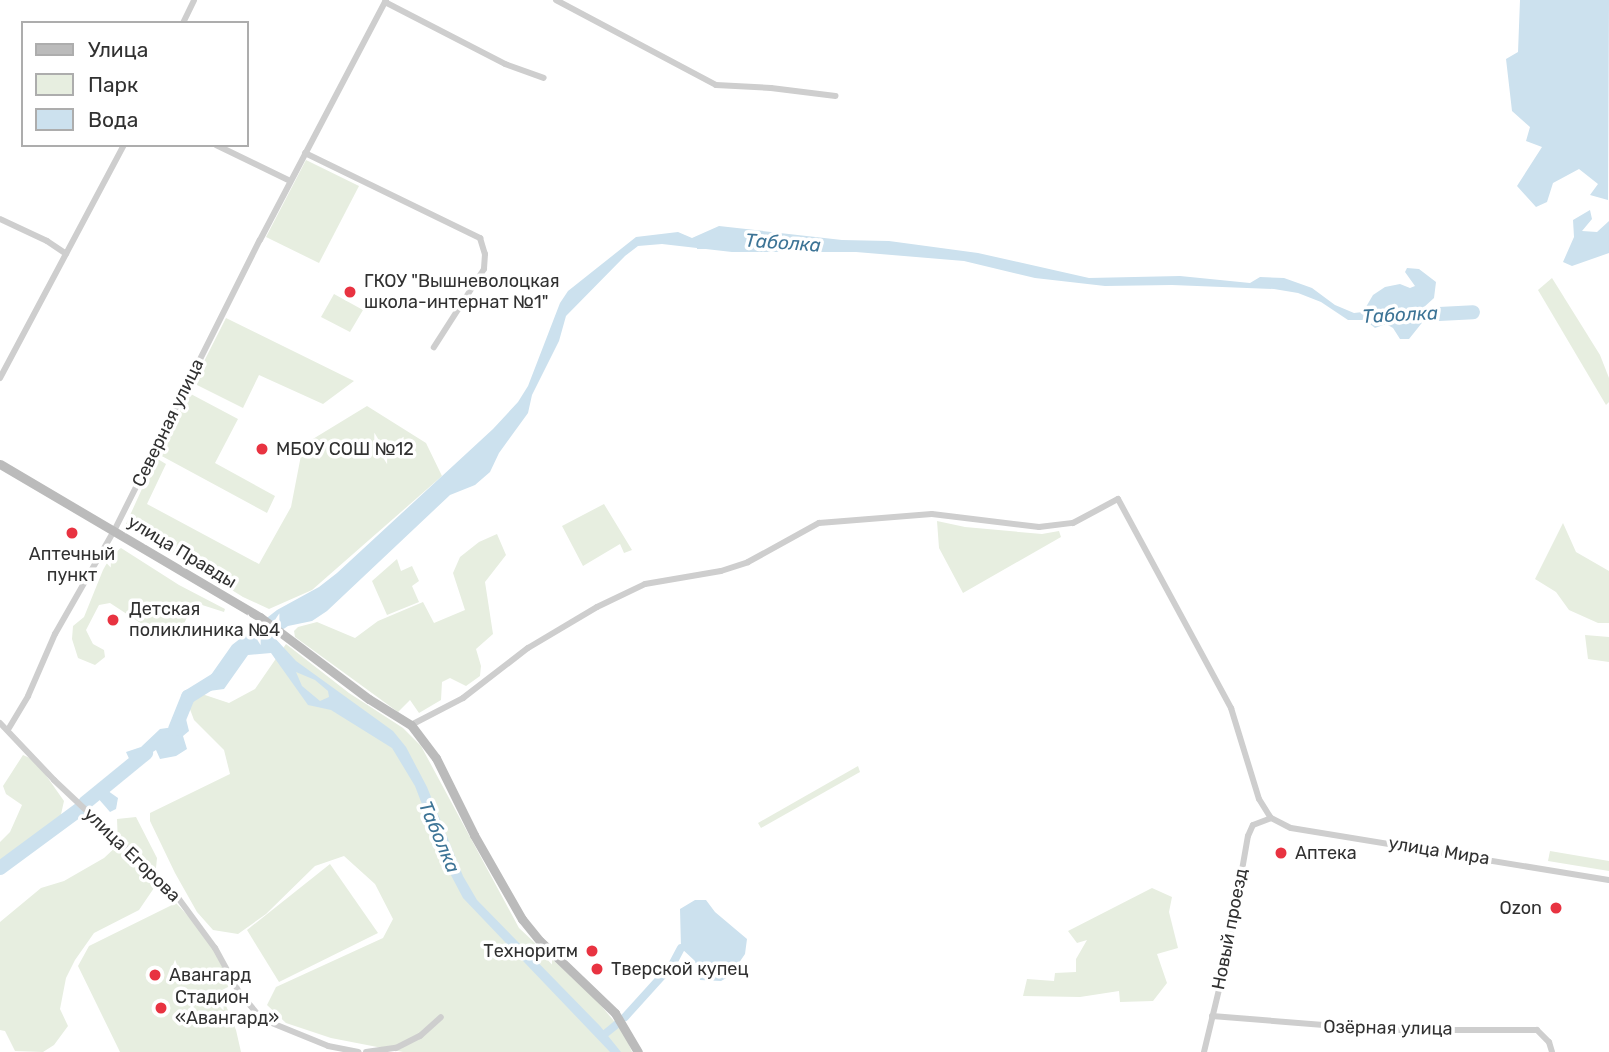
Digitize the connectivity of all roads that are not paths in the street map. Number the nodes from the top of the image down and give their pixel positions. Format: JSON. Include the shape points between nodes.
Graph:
{"nodes":[{"id":1,"x":194,"y":0,"type":"edge"},
{"id":2,"x":556,"y":0,"type":"edge"},
{"id":3,"x":386,"y":1,"type":"edge"},
{"id":4,"x":184,"y":21,"type":"edge"},
{"id":5,"x":544,"y":78,"type":"dead end"},
{"id":6,"x":836,"y":96,"type":"dead end"},
{"id":7,"x":123,"y":147,"type":"edge"},
{"id":8,"x":220,"y":147,"type":"edge"},
{"id":9,"x":305,"y":153,"type":"junction"},
{"id":10,"x":290,"y":181,"type":"junction"},
{"id":11,"x":0,"y":219,"type":"edge"},
{"id":12,"x":66,"y":254,"type":"junction"},
{"id":13,"x":434,"y":347,"type":"dead end"},
{"id":14,"x":0,"y":378,"type":"edge"},
{"id":15,"x":0,"y":464,"type":"edge"},
{"id":16,"x":115,"y":529,"type":"junction"},
{"id":17,"x":0,"y":723,"type":"edge"},
{"id":18,"x":411,"y":725,"type":"junction"},
{"id":19,"x":9,"y":728,"type":"junction"},
{"id":20,"x":1271,"y":818,"type":"junction"},
{"id":21,"x":1609,"y":880,"type":"edge"},
{"id":22,"x":1212,"y":1016,"type":"junction"},
{"id":23,"x":441,"y":1017,"type":"dead end"},
{"id":24,"x":358,"y":1052,"type":"edge"},
{"id":25,"x":366,"y":1052,"type":"edge"},
{"id":26,"x":638,"y":1052,"type":"edge"},
{"id":27,"x":1204,"y":1052,"type":"edge"},
{"id":28,"x":1552,"y":1052,"type":"edge"}],
"edges":[{"from":1,"to":4,"type":"street"},
{"from":2,"to":6,"type":"street","via":[[716,85]]},
{"from":3,"to":5,"type":"street","via":[[505,64]]},
{"from":3,"to":9,"type":"street","name":"Северная улица"},
{"from":7,"to":12,"type":"street"},
{"from":8,"to":10,"type":"street"},
{"from":9,"to":10,"type":"street","name":"Северная улица"},
{"from":9,"to":13,"type":"street","via":[[480,238],[484,269]]},
{"from":10,"to":16,"type":"street","name":"Северная улица"},
{"from":11,"to":12,"type":"street"},
{"from":12,"to":14,"type":"street"},
{"from":15,"to":16,"type":"street","name":"улица Правды"},
{"from":16,"to":18,"type":"street","name":"улица Правды","via":[[260,617]]},
{"from":16,"to":19,"type":"street","name":"Северная улица"},
{"from":17,"to":19,"type":"street","name":"улица Егорова"},
{"from":18,"to":20,"type":"street","via":[[463,698],[528,648],[597,607],[645,584],[748,562],[819,523],[932,514],[1039,527],[1073,523],[1118,499],[1231,708],[1259,799]]},
{"from":18,"to":26,"type":"street","via":[[436,758],[522,919],[615,1013]]},
{"from":19,"to":24,"type":"street","name":"улица Егорова","via":[[54,780],[176,895],[215,948],[239,992],[262,1019],[328,1046]]},
{"from":20,"to":21,"type":"street","name":"улица Мира","via":[[1291,828]]},
{"from":20,"to":22,"type":"street","name":"Новый проезд","via":[[1253,825],[1248,836]]},
{"from":22,"to":27,"type":"street","name":"Новый проезд"},
{"from":22,"to":28,"type":"street","name":"Озёрная улица","via":[[1386,1030],[1537,1030]]},
{"from":23,"to":25,"type":"street","via":[[420,1036],[396,1048]]}]}
